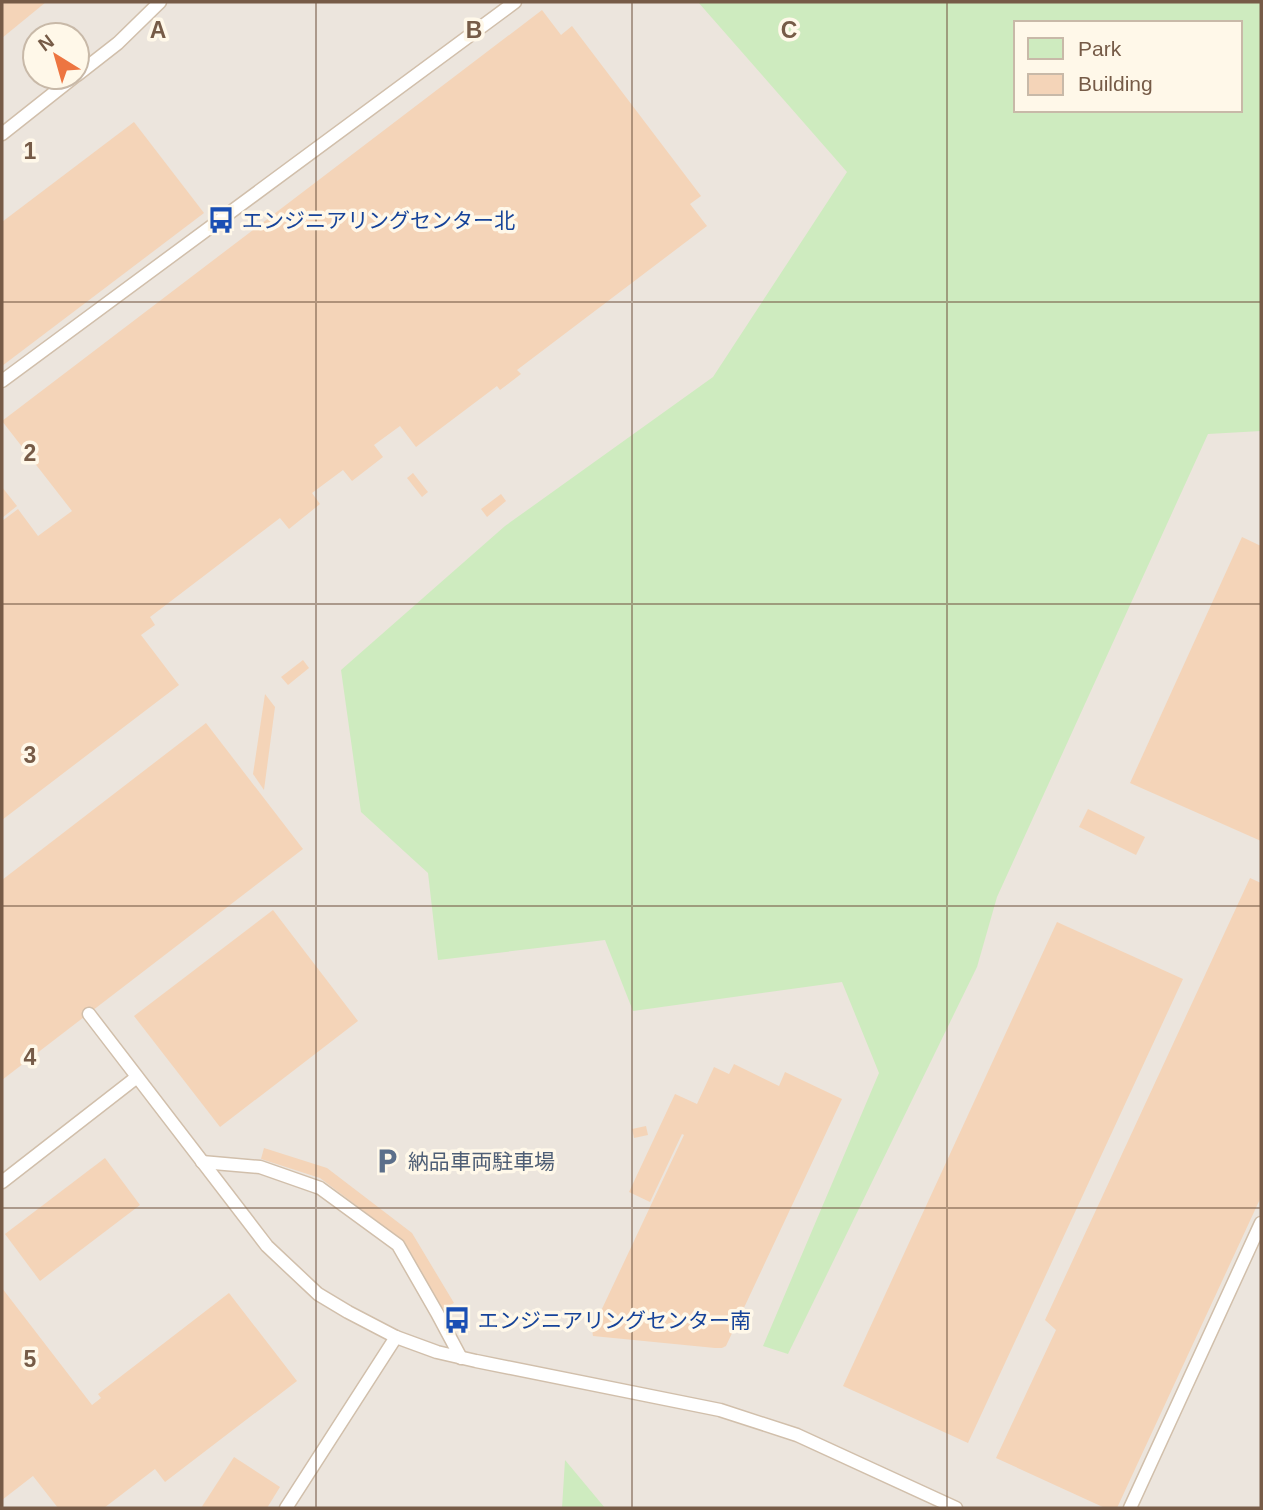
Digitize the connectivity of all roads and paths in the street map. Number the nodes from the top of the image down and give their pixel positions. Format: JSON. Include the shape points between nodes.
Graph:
{"nodes":[{"id":1,"x":160,"y":2,"type":"edge"},
{"id":2,"x":515,"y":2,"type":"edge"},
{"id":3,"x":91,"y":64,"type":"edge"},
{"id":4,"x":57,"y":91,"type":"edge"},
{"id":5,"x":2,"y":134,"type":"edge"},
{"id":6,"x":2,"y":381,"type":"edge"},
{"id":7,"x":89,"y":1014,"type":"dead end"},
{"id":8,"x":137,"y":1077,"type":"junction"},
{"id":9,"x":202,"y":1162,"type":"junction"},
{"id":10,"x":2,"y":1182,"type":"edge"},
{"id":11,"x":1261,"y":1223,"type":"edge"},
{"id":12,"x":396,"y":1337,"type":"junction"},
{"id":13,"x":461,"y":1357,"type":"junction"},
{"id":14,"x":286,"y":1508,"type":"edge"},
{"id":15,"x":956,"y":1508,"type":"edge"},
{"id":16,"x":1130,"y":1508,"type":"edge"}],
"edges":[{"from":1,"to":3,"type":"lane"},
{"from":2,"to":6,"type":"lane"},
{"from":4,"to":5,"type":"lane"},
{"from":7,"to":8,"type":"lane"},
{"from":8,"to":9,"type":"lane"},
{"from":8,"to":10,"type":"lane"},
{"from":9,"to":12,"type":"lane","via":[[267,1246],[318,1294]]},
{"from":9,"to":13,"type":"lane","via":[[260,1167],[320,1188],[397,1245]]},
{"from":11,"to":16,"type":"lane"},
{"from":12,"to":13,"type":"lane"},
{"from":12,"to":14,"type":"lane"},
{"from":13,"to":15,"type":"lane","via":[[720,1410],[797,1435]]}]}
